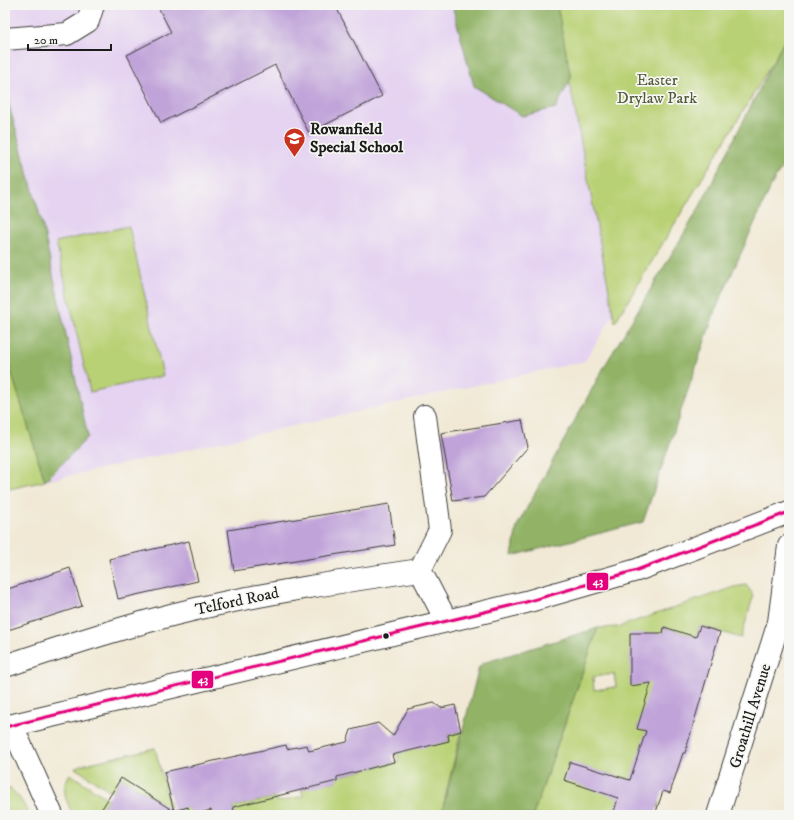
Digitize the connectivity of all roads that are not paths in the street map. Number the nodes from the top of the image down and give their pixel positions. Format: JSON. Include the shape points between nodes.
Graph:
{"nodes":[{"id":1,"x":93,"y":5,"type":"edge"},
{"id":2,"x":5,"y":38,"type":"edge"},
{"id":3,"x":425,"y":416,"type":"dead end"},
{"id":4,"x":789,"y":512,"type":"edge"},
{"id":5,"x":789,"y":546,"type":"edge"},
{"id":6,"x":420,"y":570,"type":"junction"},
{"id":7,"x":446,"y":620,"type":"junction"},
{"id":8,"x":5,"y":666,"type":"edge"},
{"id":9,"x":8,"y":727,"type":"edge"},
{"id":10,"x":52,"y":815,"type":"edge"},
{"id":11,"x":718,"y":815,"type":"edge"}],
"edges":[{"from":1,"to":2,"type":"street","via":[[88,21],[67,34]]},
{"from":3,"to":6,"type":"street","via":[[440,530]]},
{"from":4,"to":7,"type":"street","via":[[637,570],[526,602]]},
{"from":5,"to":11,"type":"street","name":"Groathill Avenue","via":[[779,622]]},
{"from":6,"to":7,"type":"street"},
{"from":6,"to":8,"type":"street","name":"Telford Road","via":[[306,587],[196,609],[81,640]]},
{"from":7,"to":9,"type":"street"},
{"from":9,"to":10,"type":"street"}]}
